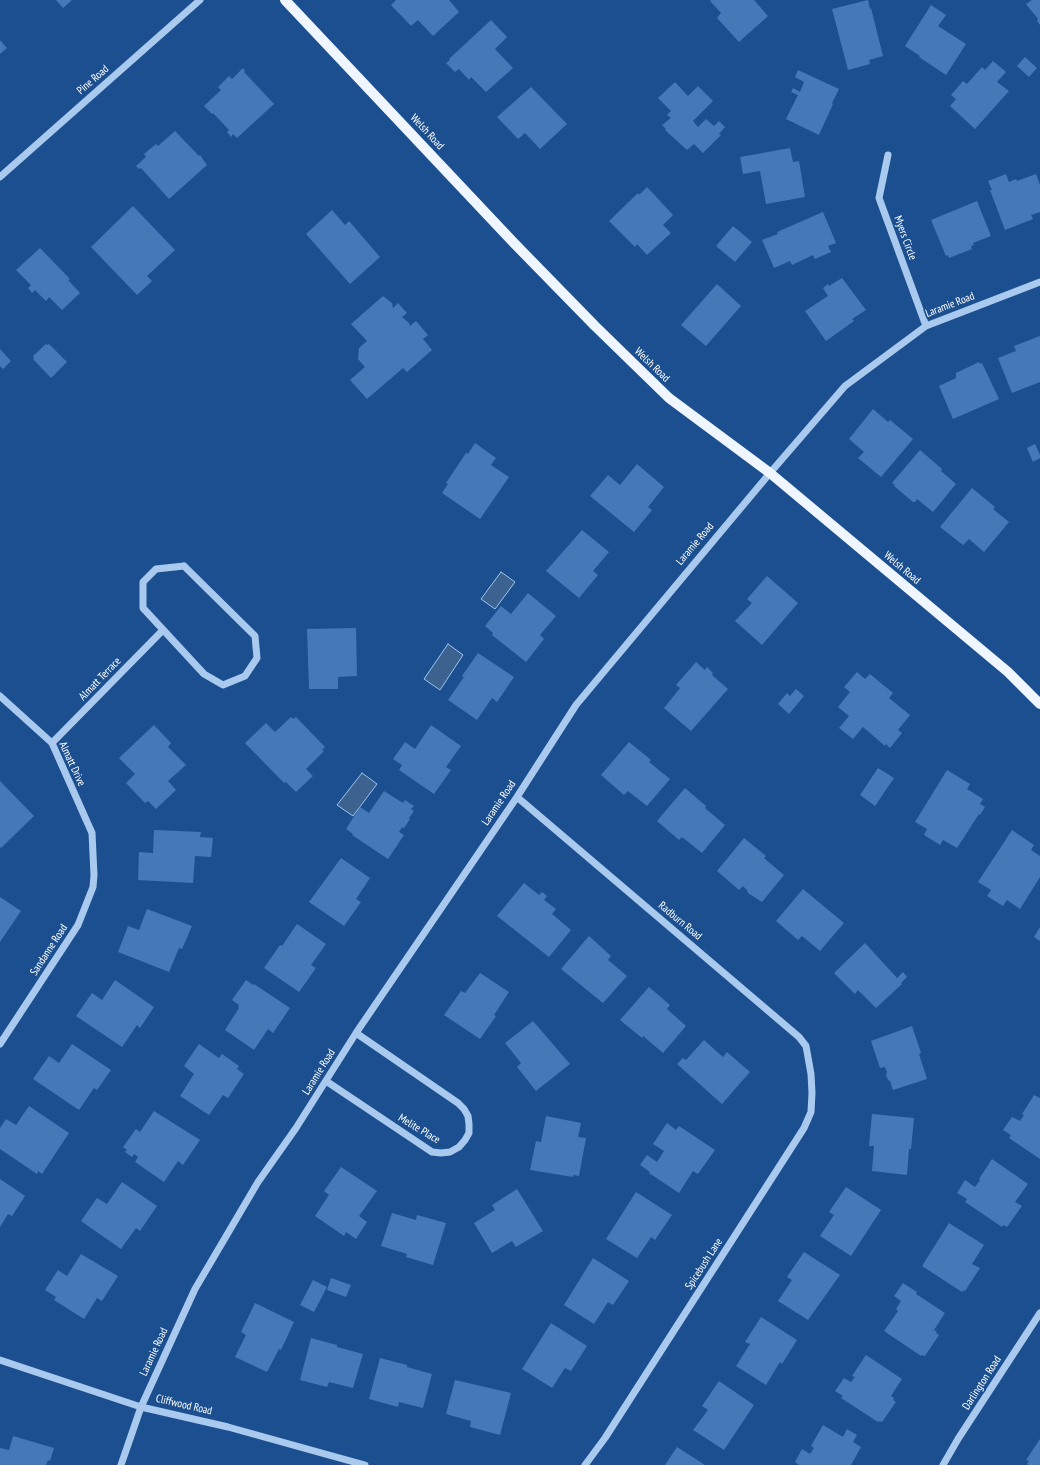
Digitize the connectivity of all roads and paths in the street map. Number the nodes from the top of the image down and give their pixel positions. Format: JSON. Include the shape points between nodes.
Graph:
{"nodes":[{"id":1,"x":200,"y":0,"type":"edge"},
{"id":2,"x":285,"y":0,"type":"edge"},
{"id":3,"x":888,"y":155,"type":"dead end"},
{"id":4,"x":0,"y":177,"type":"edge"},
{"id":5,"x":1040,"y":282,"type":"edge"},
{"id":6,"x":926,"y":326,"type":"junction"},
{"id":7,"x":770,"y":473,"type":"junction"},
{"id":8,"x":163,"y":630,"type":"junction"},
{"id":9,"x":0,"y":696,"type":"edge"},
{"id":10,"x":1040,"y":704,"type":"edge"},
{"id":11,"x":52,"y":743,"type":"junction"},
{"id":12,"x":517,"y":797,"type":"junction"},
{"id":13,"x":94,"y":859,"type":"joint"},
{"id":14,"x":356,"y":1033,"type":"junction"},
{"id":15,"x":0,"y":1044,"type":"edge"},
{"id":16,"x":811,"y":1074,"type":"joint"},
{"id":17,"x":326,"y":1081,"type":"junction"},
{"id":18,"x":1040,"y":1313,"type":"edge"},
{"id":19,"x":0,"y":1360,"type":"edge"},
{"id":20,"x":141,"y":1407,"type":"junction"},
{"id":21,"x":121,"y":1465,"type":"edge"},
{"id":22,"x":366,"y":1465,"type":"edge"},
{"id":23,"x":585,"y":1465,"type":"edge"},
{"id":24,"x":943,"y":1465,"type":"edge"}],
"edges":[{"from":1,"to":4,"type":"street","name":"Pine Road"},
{"from":2,"to":7,"type":"main road","name":"Welsh Road","via":[[595,326],[669,398]]},
{"from":3,"to":6,"type":"street","name":"Myers Circle","via":[[879,198]]},
{"from":5,"to":6,"type":"street","name":"Laramie Road"},
{"from":6,"to":7,"type":"street","name":"Laramie Road","via":[[845,386]]},
{"from":7,"to":10,"type":"main road","name":"Welsh Road","via":[[1008,672]]},
{"from":7,"to":12,"type":"street","name":"Laramie Road","via":[[576,705]]},
{"from":8,"to":8,"type":"street","via":[[143,608],[143,582],[156,569],[184,566],[255,636],[256,658],[245,676],[223,685],[204,674]]},
{"from":8,"to":11,"type":"street","name":"Almatt Terrace"},
{"from":9,"to":11,"type":"street","name":"Almatt Drive"},
{"from":11,"to":13,"type":"street","name":"Almatt Drive","via":[[92,833]]},
{"from":12,"to":14,"type":"street","name":"Laramie Road"},
{"from":12,"to":16,"type":"street","name":"Radburn Road","via":[[799,1037],[806,1046]]},
{"from":13,"to":15,"type":"street","name":"Sandanne Road","via":[[93,887],[78,925]]},
{"from":14,"to":17,"type":"street","name":"Laramie Road"},
{"from":14,"to":17,"type":"street","name":"Melite Place","via":[[458,1103],[468,1116],[469,1133],[465,1140],[450,1152],[432,1152]]},
{"from":16,"to":23,"type":"street","name":"Spicebush Lane","via":[[811,1112],[804,1128],[605,1438]]},
{"from":17,"to":20,"type":"street","name":"Laramie Road","via":[[258,1182],[206,1271]]},
{"from":18,"to":24,"type":"street","name":"Darlington Road"},
{"from":19,"to":20,"type":"street","name":"Cliffwood Road"},
{"from":20,"to":21,"type":"street","name":"Laramie Road"},
{"from":20,"to":22,"type":"street","name":"Cliffwood Road","via":[[228,1427]]}]}
